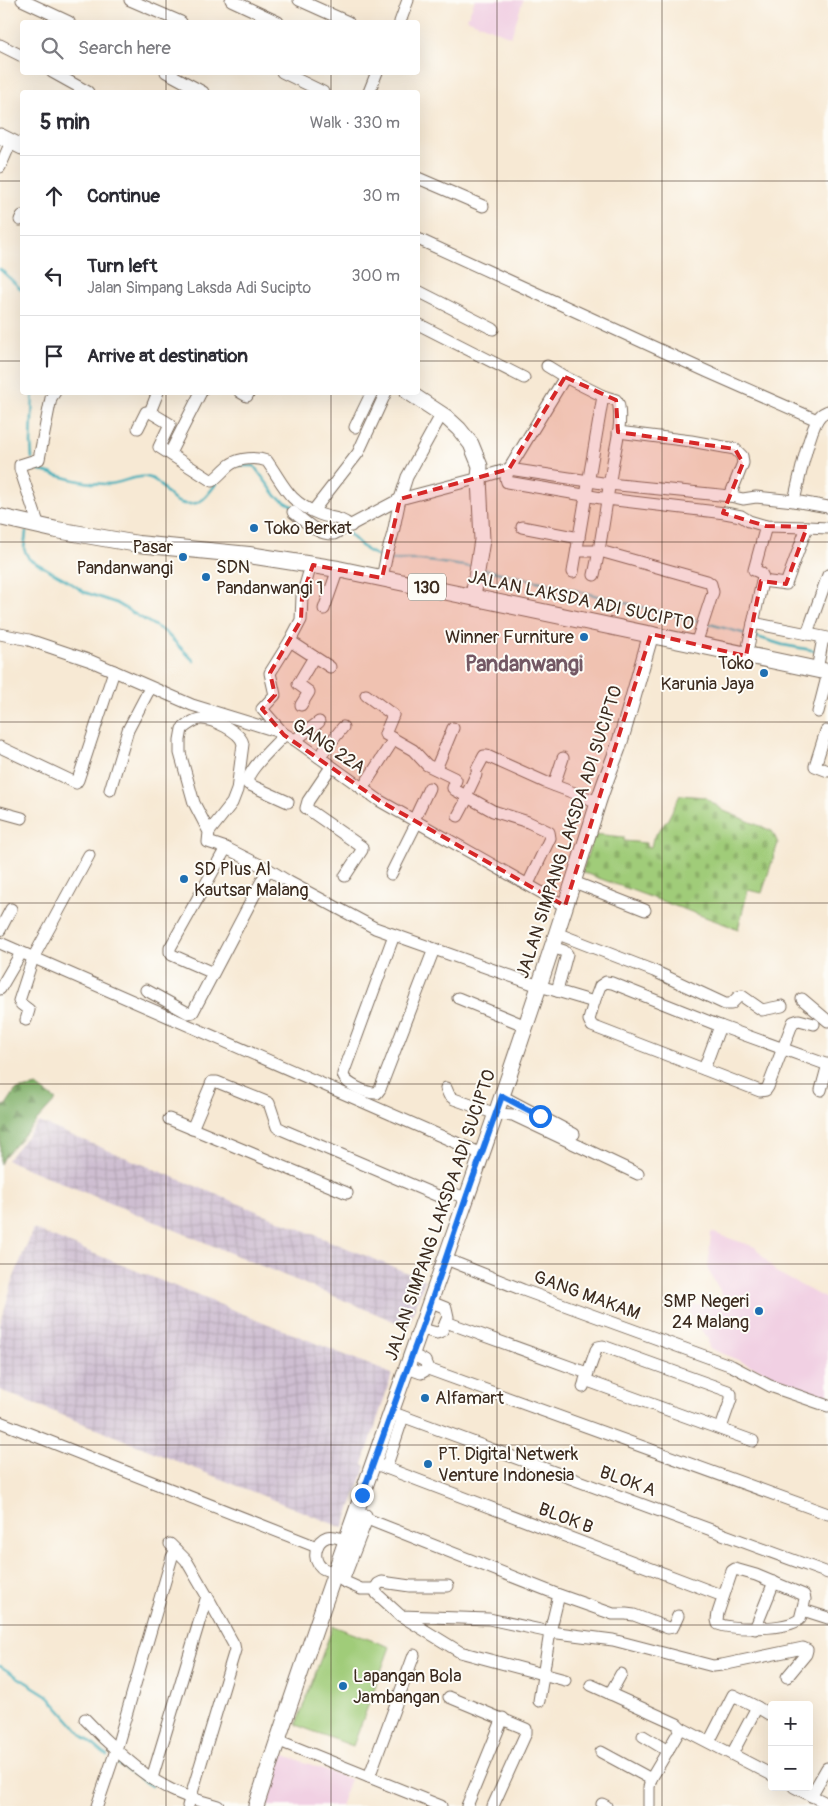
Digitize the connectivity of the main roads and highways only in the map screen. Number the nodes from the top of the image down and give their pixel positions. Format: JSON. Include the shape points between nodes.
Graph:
{"nodes":[{"id":1,"x":0,"y":517,"type":"edge"},
{"id":2,"x":823,"y":668,"type":"edge"}],
"edges":[{"from":1,"to":2,"type":"main road","name":"JALAN LAKSDA ADI SUCIPTO","number":"130","via":[[138,544],[249,555],[338,569],[384,566],[473,597],[651,634],[698,636],[746,656]]}]}
